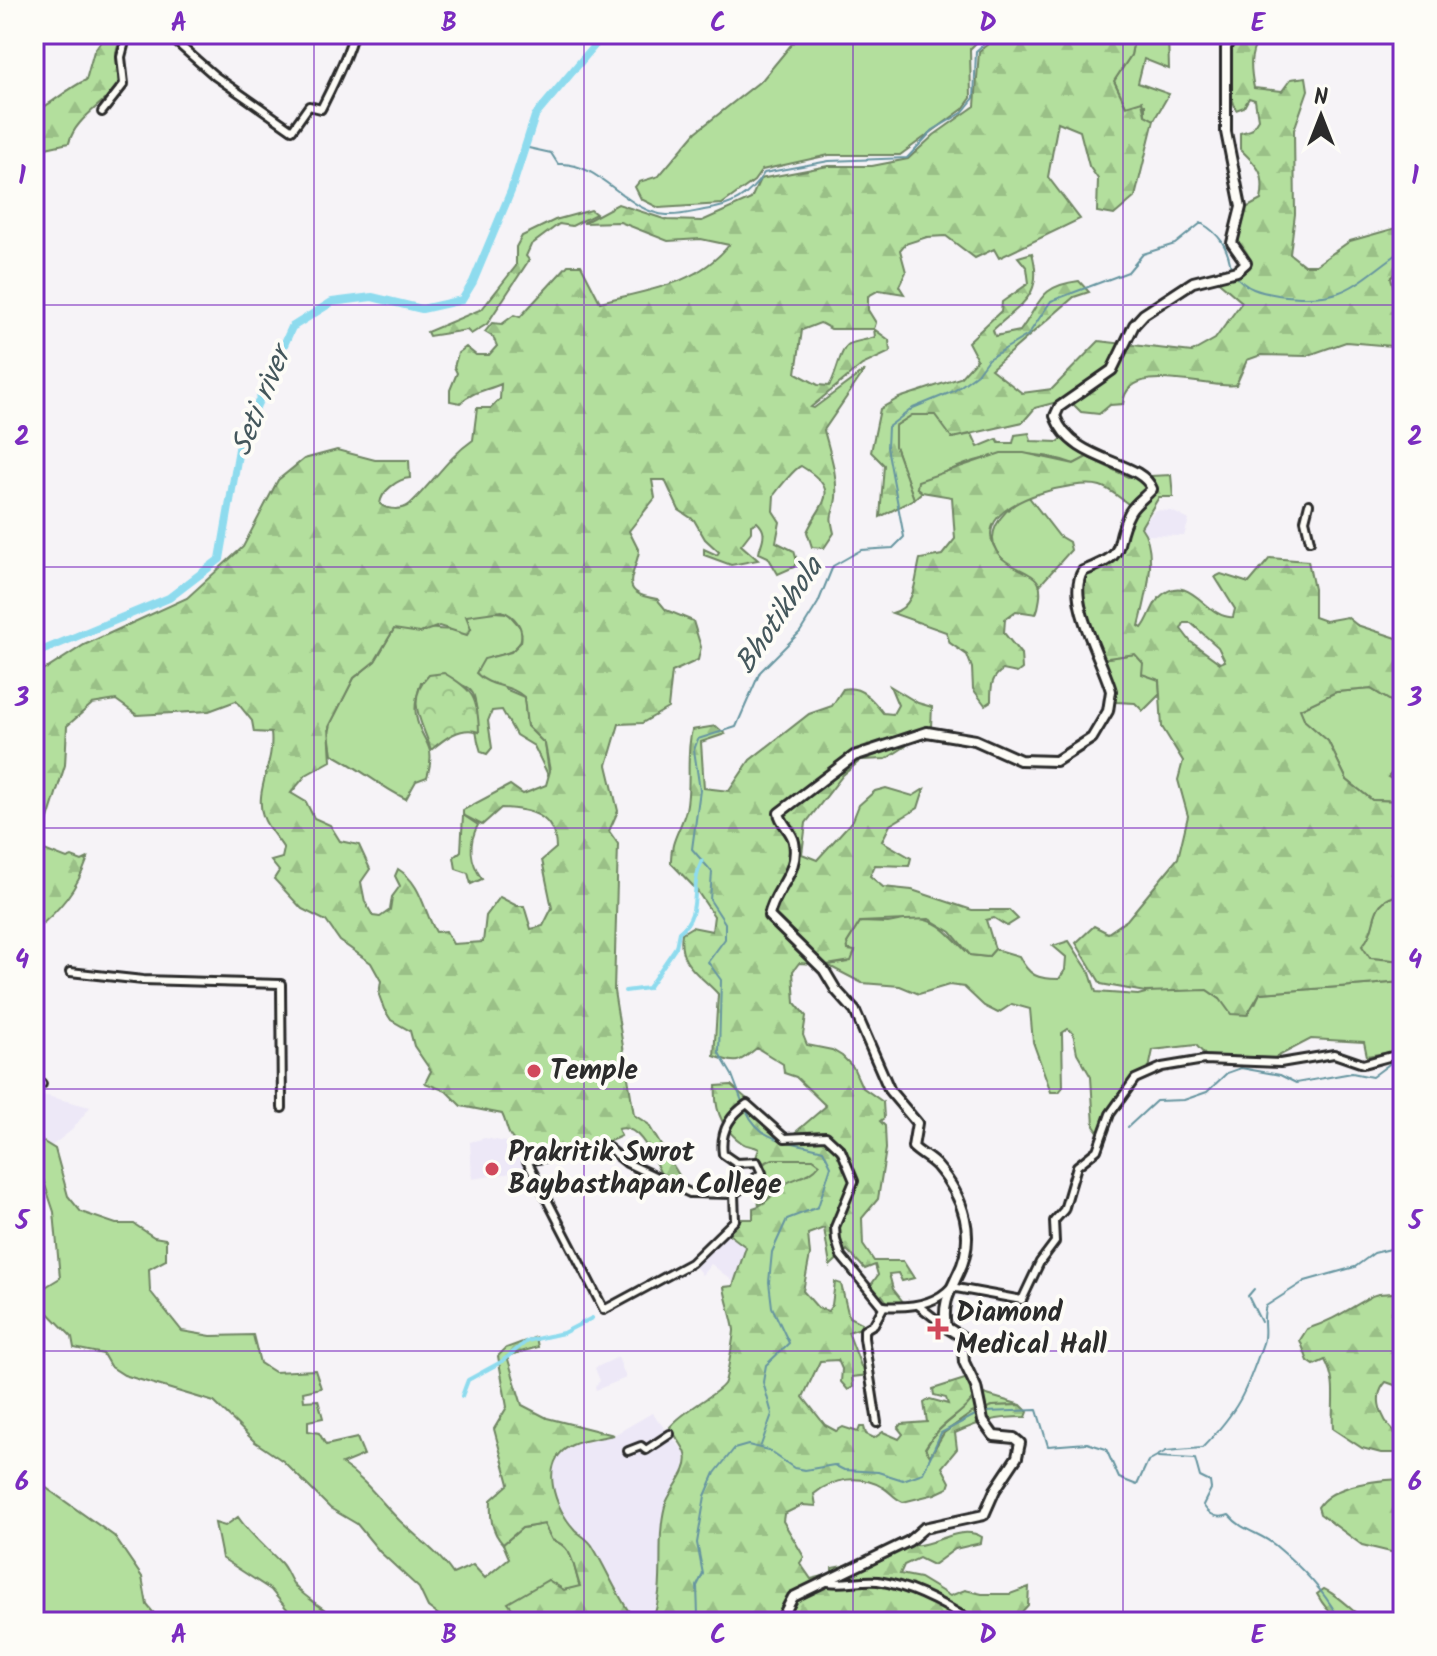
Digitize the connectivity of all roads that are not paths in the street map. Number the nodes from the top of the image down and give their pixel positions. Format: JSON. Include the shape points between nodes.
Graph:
{"nodes":[{"id":1,"x":127,"y":34,"type":"edge"},
{"id":2,"x":167,"y":34,"type":"edge"},
{"id":3,"x":353,"y":34,"type":"edge"},
{"id":4,"x":1231,"y":34,"type":"edge"},
{"id":5,"x":102,"y":112,"type":"dead end"},
{"id":6,"x":1309,"y":504,"type":"dead end"},
{"id":7,"x":1310,"y":541,"type":"dead end"},
{"id":8,"x":70,"y":972,"type":"dead end"},
{"id":9,"x":1403,"y":1053,"type":"edge"},
{"id":10,"x":34,"y":1075,"type":"edge"},
{"id":11,"x":42,"y":1084,"type":"dead end"},
{"id":12,"x":282,"y":1108,"type":"dead end"},
{"id":13,"x":734,"y":1194,"type":"junction"},
{"id":14,"x":951,"y":1287,"type":"junction"},
{"id":15,"x":915,"y":1305,"type":"junction"},
{"id":16,"x":884,"y":1306,"type":"junction"},
{"id":17,"x":946,"y":1327,"type":"junction"},
{"id":18,"x":877,"y":1423,"type":"dead end"},
{"id":19,"x":670,"y":1434,"type":"dead end"},
{"id":20,"x":628,"y":1451,"type":"dead end"},
{"id":21,"x":824,"y":1581,"type":"junction"},
{"id":22,"x":780,"y":1622,"type":"edge"},
{"id":23,"x":972,"y":1622,"type":"edge"}],
"edges":[{"from":1,"to":5,"type":"street","via":[[121,57],[124,84]]},
{"from":2,"to":3,"type":"street","via":[[215,76],[292,130],[309,106],[321,109]]},
{"from":4,"to":14,"type":"main road","via":[[1226,48],[1226,132],[1241,207],[1232,243],[1246,262],[1237,271],[1193,282],[1139,318],[1116,364],[1059,407],[1055,416],[1091,456],[1141,476],[1152,489],[1131,509],[1109,561],[1083,571],[1078,582],[1112,698],[1092,738],[1065,757],[1041,762],[1013,758],[975,740],[933,731],[918,734],[854,756],[779,813],[795,855],[769,916],[824,970],[855,1011],[887,1086],[917,1123],[913,1147],[938,1168],[963,1213],[969,1245]]},
{"from":6,"to":7,"type":"street","via":[[1305,520]]},
{"from":8,"to":12,"type":"street","via":[[281,984]]},
{"from":9,"to":14,"type":"street","via":[[1363,1064],[1334,1054],[1289,1062],[1204,1060],[1145,1073],[1110,1114],[1097,1150],[1077,1166],[1064,1210],[1054,1221],[1055,1242],[1022,1300]]},
{"from":10,"to":11,"type":"street"},
{"from":13,"to":13,"type":"street","via":[[690,1193],[627,1163],[606,1146],[527,1161],[604,1310],[695,1261],[735,1220]]},
{"from":13,"to":16,"type":"street","via":[[762,1173],[757,1162],[736,1163],[723,1154],[727,1123],[744,1106],[785,1138],[826,1136],[841,1150],[854,1181],[835,1227],[838,1248]]},
{"from":14,"to":15,"type":"street","via":[[935,1300]]},
{"from":14,"to":17,"type":"main road"},
{"from":15,"to":16,"type":"street"},
{"from":15,"to":17,"type":"street"},
{"from":16,"to":18,"type":"street","via":[[864,1330]]},
{"from":17,"to":21,"type":"main road","via":[[962,1337],[964,1362],[983,1421],[992,1435],[1020,1443],[1017,1457],[984,1515],[924,1528],[909,1541]]},
{"from":19,"to":20,"type":"street","via":[[646,1450],[641,1446]]},
{"from":21,"to":22,"type":"main road","via":[[793,1597]]},
{"from":21,"to":23,"type":"street","via":[[877,1581],[953,1609]]}]}
